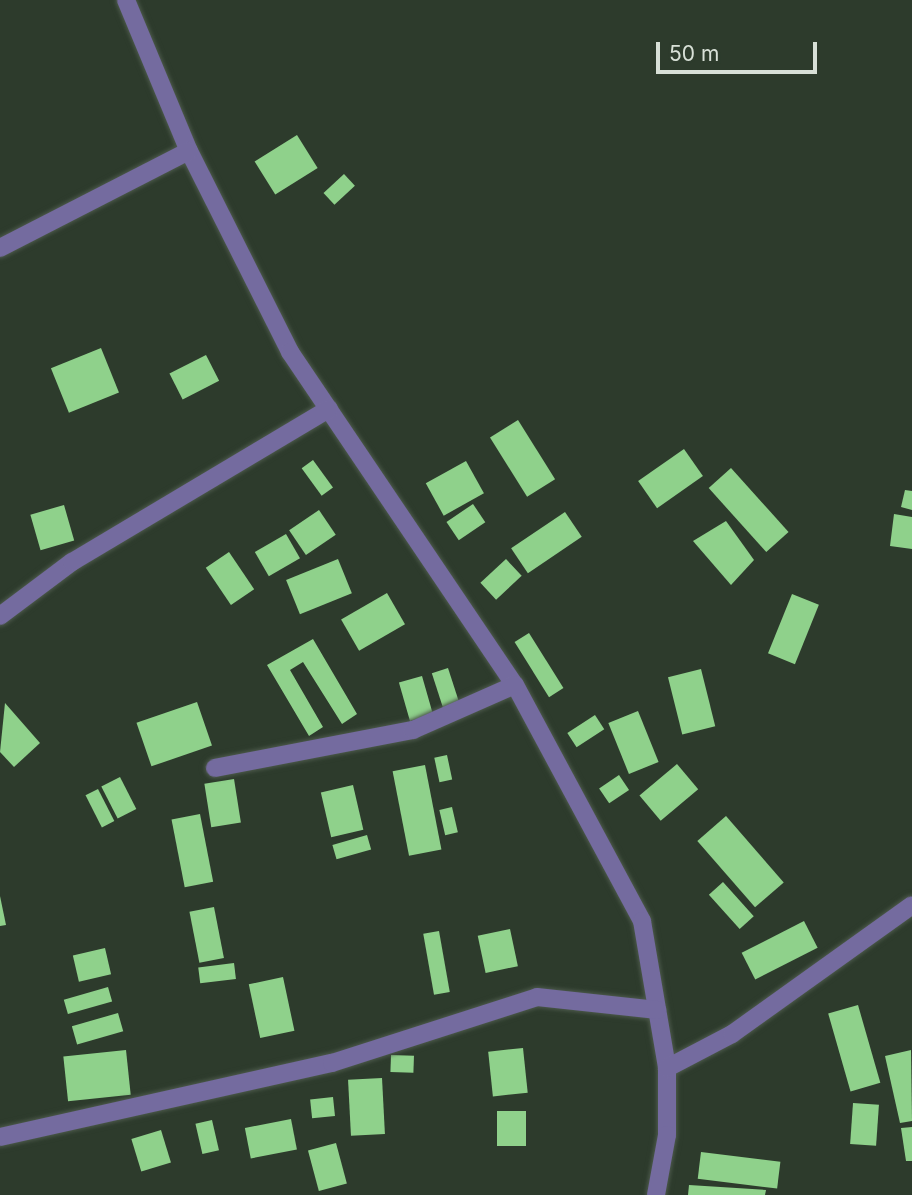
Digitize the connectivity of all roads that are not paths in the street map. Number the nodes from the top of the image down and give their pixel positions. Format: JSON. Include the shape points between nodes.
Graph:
{"nodes":[{"id":1,"x":126,"y":0,"type":"edge"},
{"id":2,"x":189,"y":151,"type":"junction"},
{"id":3,"x":0,"y":248,"type":"edge"},
{"id":4,"x":329,"y":409,"type":"junction"},
{"id":5,"x":0,"y":617,"type":"edge"},
{"id":6,"x":515,"y":685,"type":"junction"},
{"id":7,"x":215,"y":768,"type":"dead end"},
{"id":8,"x":912,"y":905,"type":"edge"},
{"id":9,"x":657,"y":1010,"type":"junction"},
{"id":10,"x":667,"y":1068,"type":"junction"},
{"id":11,"x":0,"y":1137,"type":"edge"},
{"id":12,"x":656,"y":1195,"type":"edge"}],
"edges":[{"from":1,"to":2,"type":"street"},
{"from":2,"to":3,"type":"street"},
{"from":2,"to":4,"type":"street","via":[[290,352]]},
{"from":4,"to":5,"type":"street","via":[[72,562]]},
{"from":4,"to":6,"type":"street"},
{"from":6,"to":7,"type":"street","via":[[413,730]]},
{"from":6,"to":9,"type":"street","via":[[642,921]]},
{"from":8,"to":10,"type":"street","via":[[732,1034]]},
{"from":9,"to":10,"type":"street"},
{"from":9,"to":11,"type":"street","via":[[537,998],[332,1063]]},
{"from":10,"to":12,"type":"street","via":[[667,1135]]}]}
